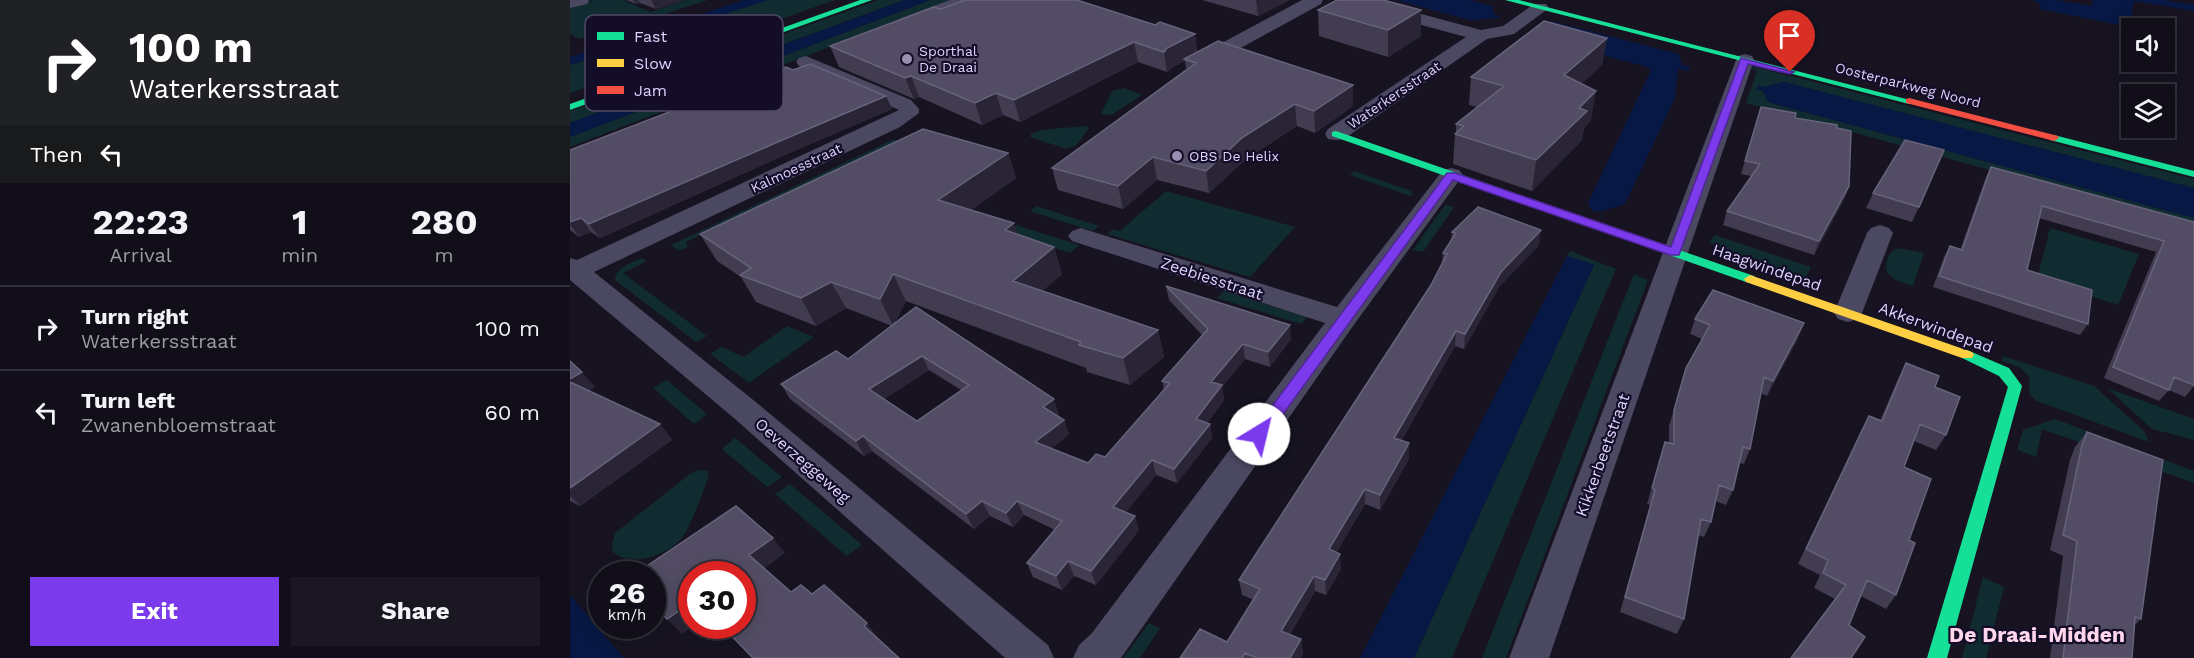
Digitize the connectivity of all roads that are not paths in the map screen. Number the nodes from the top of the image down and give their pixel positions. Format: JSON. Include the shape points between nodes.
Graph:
{"nodes":[{"id":1,"x":581,"y":0,"type":"edge"},
{"id":2,"x":844,"y":0,"type":"edge"},
{"id":3,"x":868,"y":0,"type":"edge"},
{"id":4,"x":1316,"y":0,"type":"edge"},
{"id":5,"x":1349,"y":0,"type":"edge"},
{"id":6,"x":1509,"y":0,"type":"edge"},
{"id":7,"x":959,"y":2,"type":"edge"},
{"id":8,"x":570,"y":3,"type":"edge"},
{"id":9,"x":1540,"y":8,"type":"junction"},
{"id":10,"x":783,"y":22,"type":"edge"},
{"id":11,"x":890,"y":29,"type":"edge"},
{"id":12,"x":783,"y":31,"type":"edge"},
{"id":13,"x":1481,"y":35,"type":"junction"},
{"id":14,"x":827,"y":54,"type":"dead end"},
{"id":15,"x":1745,"y":60,"type":"junction"},
{"id":16,"x":806,"y":62,"type":"junction"},
{"id":17,"x":785,"y":70,"type":"edge"},
{"id":18,"x":1179,"y":74,"type":"edge"},
{"id":19,"x":585,"y":92,"type":"edge"},
{"id":20,"x":570,"y":97,"type":"edge"},
{"id":21,"x":585,"y":102,"type":"edge"},
{"id":22,"x":570,"y":107,"type":"edge"},
{"id":23,"x":1336,"y":134,"type":"joint"},
{"id":24,"x":2194,"y":174,"type":"edge"},
{"id":25,"x":1451,"y":176,"type":"junction"},
{"id":26,"x":1880,"y":233,"type":"dead end"},
{"id":27,"x":1081,"y":236,"type":"dead end"},
{"id":28,"x":1675,"y":253,"type":"junction"},
{"id":29,"x":573,"y":268,"type":"edge"},
{"id":30,"x":1848,"y":313,"type":"junction"},
{"id":31,"x":1343,"y":319,"type":"junction"},
{"id":32,"x":1034,"y":658,"type":"edge"},
{"id":33,"x":1093,"y":658,"type":"edge"},
{"id":34,"x":1529,"y":658,"type":"edge"},
{"id":35,"x":1937,"y":658,"type":"edge"}],
"edges":[{"from":1,"to":8,"type":"street"},
{"from":2,"to":10,"type":"street"},
{"from":3,"to":12,"type":"street"},
{"from":4,"to":18,"type":"street"},
{"from":5,"to":13,"type":"street"},
{"from":6,"to":9,"type":"street","name":"Oosterparkweg Noord"},
{"from":7,"to":11,"type":"street"},
{"from":9,"to":13,"type":"street","via":[[1508,30]]},
{"from":9,"to":15,"type":"street","name":"Oosterparkweg Noord"},
{"from":13,"to":23,"type":"street","name":"Waterkersstraat"},
{"from":14,"to":16,"type":"street"},
{"from":15,"to":24,"type":"street","name":"Oosterparkweg Noord"},
{"from":15,"to":28,"type":"street","name":"Kikkerbeetstraat"},
{"from":16,"to":17,"type":"street"},
{"from":16,"to":29,"type":"street","name":"Kalmoesstraat","via":[[904,104],[909,113]]},
{"from":19,"to":20,"type":"street"},
{"from":21,"to":22,"type":"street"},
{"from":23,"to":25,"type":"street","name":"Waterkersstraat"},
{"from":25,"to":28,"type":"street","name":"Waterkersstraat"},
{"from":25,"to":31,"type":"street"},
{"from":26,"to":30,"type":"street"},
{"from":27,"to":31,"type":"street","name":"Zeebiesstraat"},
{"from":28,"to":30,"type":"street","name":"Haagwindepad"},
{"from":28,"to":34,"type":"street","name":"Kikkerbeetstraat"},
{"from":29,"to":32,"type":"street","name":"Oeverzeggeweg"},
{"from":30,"to":35,"type":"street","name":"Akkerwindepad","via":[[1995,366],[2015,386]]},
{"from":31,"to":33,"type":"street","via":[[1106,646]]}]}
